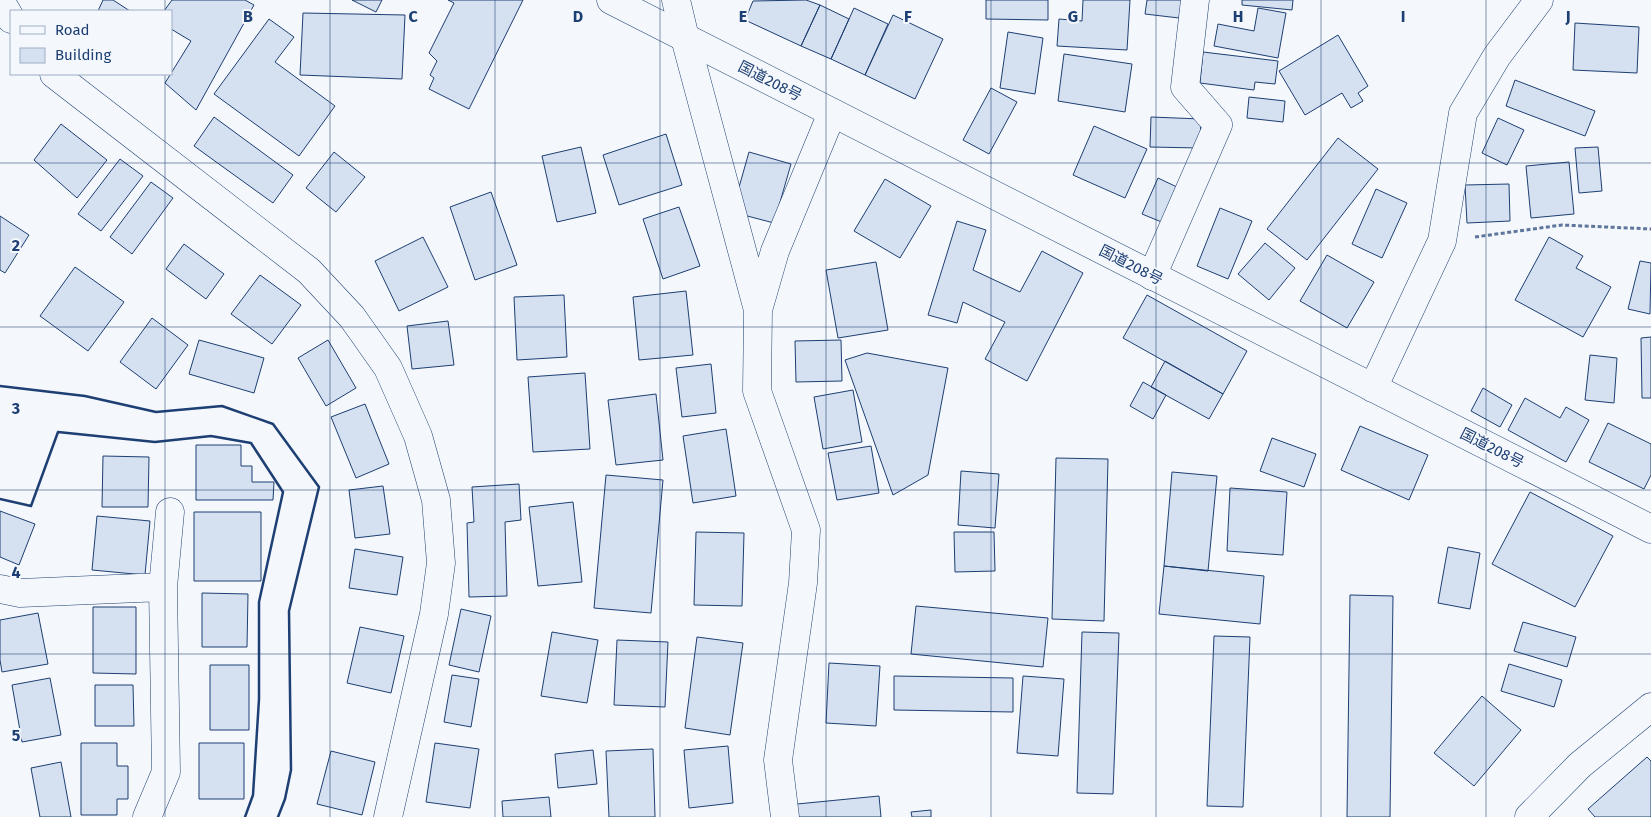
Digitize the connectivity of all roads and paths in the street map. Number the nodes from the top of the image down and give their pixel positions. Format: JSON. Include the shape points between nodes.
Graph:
{"nodes":[{"id":1,"x":611,"y":0,"type":"edge"},
{"id":2,"x":676,"y":0,"type":"edge"},
{"id":3,"x":1195,"y":0,"type":"edge"},
{"id":4,"x":1539,"y":0,"type":"edge"},
{"id":5,"x":685,"y":38,"type":"junction"},
{"id":6,"x":55,"y":75,"type":"edge"},
{"id":7,"x":832,"y":113,"type":"junction"},
{"id":8,"x":1651,"y":229,"type":"edge"},
{"id":9,"x":1442,"y":241,"type":"junction"},
{"id":10,"x":1152,"y":276,"type":"junction"},
{"id":11,"x":758,"y":310,"type":"junction"},
{"id":12,"x":1373,"y":388,"type":"junction"},
{"id":13,"x":170,"y":512,"type":"dead end"},
{"id":14,"x":1651,"y":529,"type":"edge"},
{"id":15,"x":163,"y":587,"type":"junction"},
{"id":16,"x":0,"y":589,"type":"edge"},
{"id":17,"x":1651,"y":707,"type":"edge"},
{"id":18,"x":147,"y":817,"type":"edge"},
{"id":19,"x":388,"y":817,"type":"edge"},
{"id":20,"x":784,"y":817,"type":"edge"},
{"id":21,"x":1530,"y":817,"type":"edge"}],
"edges":[{"from":1,"to":5,"type":"main road","name":"国道208号"},
{"from":2,"to":5,"type":"main road"},
{"from":3,"to":10,"type":"main road","via":[[1185,87],[1218,125]]},
{"from":4,"to":9,"type":"main road","via":[[1498,56],[1463,113]]},
{"from":5,"to":7,"type":"main road","name":"国道208号"},
{"from":5,"to":11,"type":"main road"},
{"from":6,"to":19,"type":"main road","via":[[309,271],[352,317],[388,368],[418,436],[436,500],[441,563],[434,614]]},
{"from":7,"to":10,"type":"main road","name":"国道208号"},
{"from":7,"to":11,"type":"main road","via":[[776,251]]},
{"from":8,"to":9,"type":"path","via":[[1562,225]]},
{"from":9,"to":12,"type":"main road"},
{"from":10,"to":12,"type":"main road","name":"国道208号"},
{"from":11,"to":20,"type":"main road","via":[[757,391],[806,530],[804,583],[778,760]]},
{"from":12,"to":14,"type":"main road","name":"国道208号"},
{"from":13,"to":15,"type":"main road"},
{"from":15,"to":16,"type":"main road","via":[[20,593]]},
{"from":15,"to":18,"type":"main road","via":[[166,772]]},
{"from":17,"to":21,"type":"main road","via":[[1580,764]]}]}
